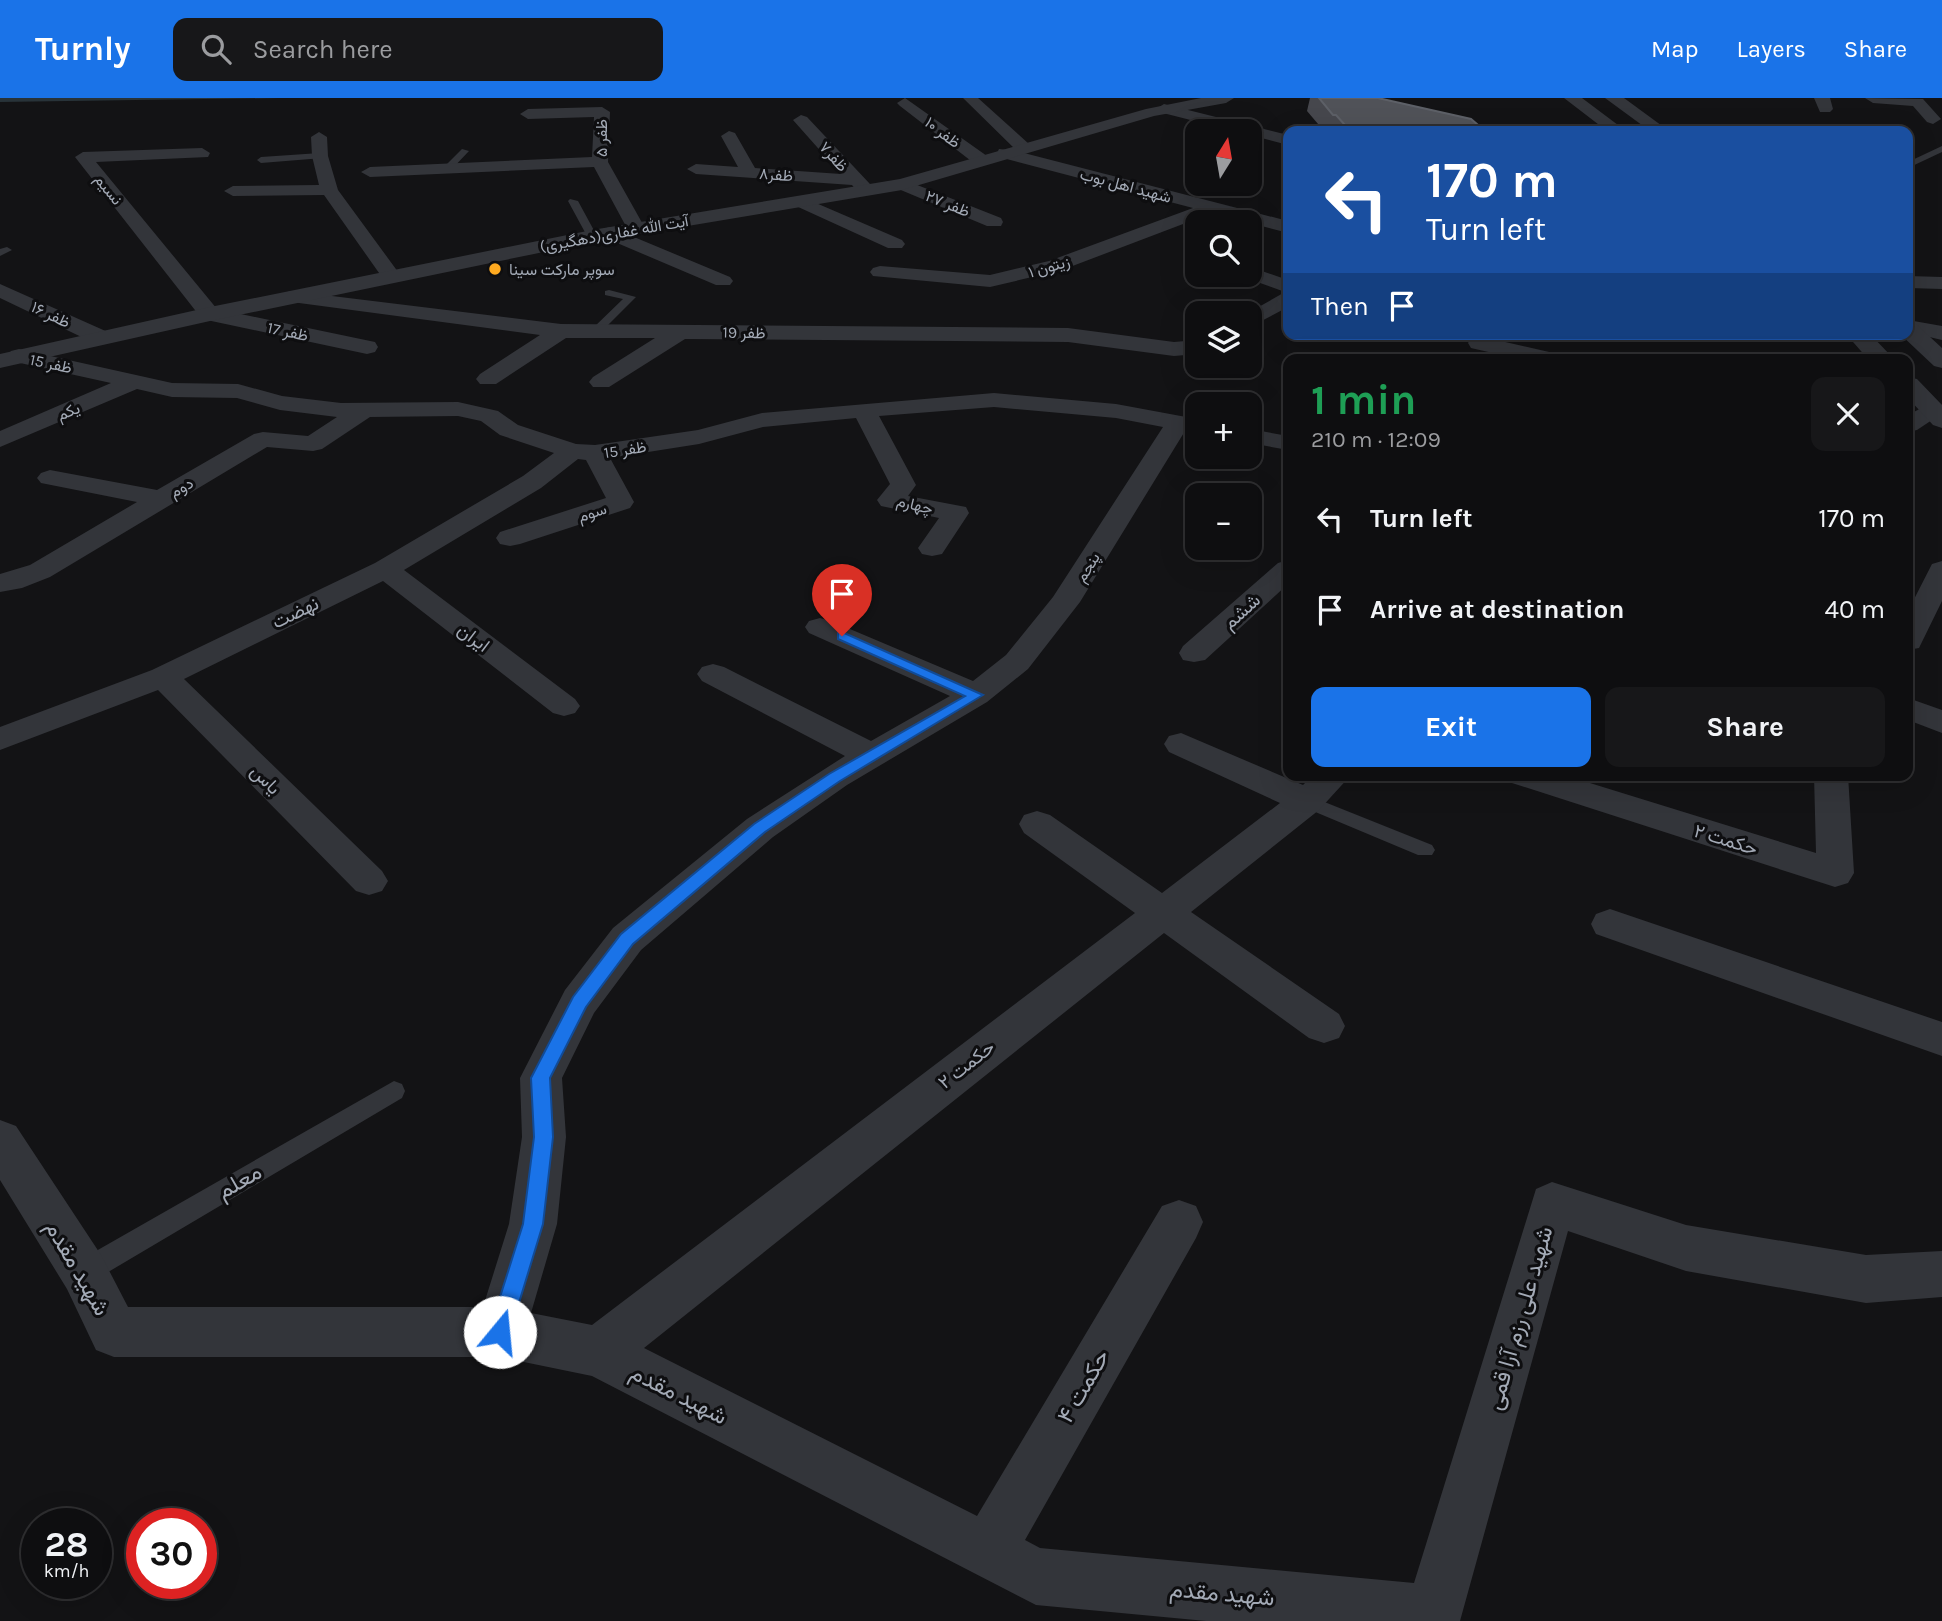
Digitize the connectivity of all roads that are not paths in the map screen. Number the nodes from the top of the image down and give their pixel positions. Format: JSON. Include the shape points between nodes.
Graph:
{"nodes":[{"id":1,"x":1226,"y":98,"type":"edge"},
{"id":2,"x":1572,"y":98,"type":"edge"},
{"id":3,"x":1613,"y":98,"type":"edge"},
{"id":4,"x":1873,"y":98,"type":"edge"},
{"id":5,"x":970,"y":99,"type":"edge"},
{"id":6,"x":905,"y":103,"type":"dead end"},
{"id":7,"x":1158,"y":110,"type":"junction"},
{"id":8,"x":528,"y":114,"type":"dead end"},
{"id":9,"x":1188,"y":119,"type":"edge"},
{"id":10,"x":1933,"y":119,"type":"dead end"},
{"id":11,"x":801,"y":120,"type":"dead end"},
{"id":12,"x":1611,"y":126,"type":"edge"},
{"id":13,"x":1654,"y":126,"type":"edge"},
{"id":14,"x":729,"y":136,"type":"dead end"},
{"id":15,"x":319,"y":137,"type":"dead end"},
{"id":16,"x":1262,"y":139,"type":"edge"},
{"id":17,"x":1283,"y":139,"type":"edge"},
{"id":18,"x":1283,"y":145,"type":"edge"},
{"id":19,"x":1942,"y":149,"type":"edge"},
{"id":20,"x":465,"y":151,"type":"dead end"},
{"id":21,"x":1014,"y":151,"type":"junction"},
{"id":22,"x":202,"y":153,"type":"dead end"},
{"id":23,"x":320,"y":156,"type":"junction"},
{"id":24,"x":261,"y":160,"type":"dead end"},
{"id":25,"x":981,"y":160,"type":"junction"},
{"id":26,"x":600,"y":162,"type":"junction"},
{"id":27,"x":1913,"y":163,"type":"edge"},
{"id":28,"x":447,"y":169,"type":"junction"},
{"id":29,"x":696,"y":169,"type":"dead end"},
{"id":30,"x":370,"y":172,"type":"dead end"},
{"id":31,"x":749,"y":172,"type":"junction"},
{"id":32,"x":902,"y":184,"type":"junction"},
{"id":33,"x":861,"y":185,"type":"junction"},
{"id":34,"x":329,"y":190,"type":"junction"},
{"id":35,"x":233,"y":191,"type":"dead end"},
{"id":36,"x":573,"y":201,"type":"dead end"},
{"id":37,"x":802,"y":202,"type":"junction"},
{"id":38,"x":1211,"y":207,"type":"junction"},
{"id":39,"x":994,"y":222,"type":"dead end"},
{"id":40,"x":1283,"y":226,"type":"edge"},
{"id":41,"x":636,"y":228,"type":"junction"},
{"id":42,"x":601,"y":234,"type":"junction"},
{"id":43,"x":895,"y":244,"type":"dead end"},
{"id":44,"x":880,"y":272,"type":"dead end"},
{"id":45,"x":391,"y":276,"type":"junction"},
{"id":46,"x":1262,"y":277,"type":"edge"},
{"id":47,"x":723,"y":281,"type":"dead end"},
{"id":48,"x":1913,"y":282,"type":"edge"},
{"id":49,"x":1942,"y":283,"type":"edge"},
{"id":50,"x":1283,"y":285,"type":"edge"},
{"id":51,"x":0,"y":290,"type":"edge"},
{"id":52,"x":609,"y":293,"type":"dead end"},
{"id":53,"x":291,"y":297,"type":"junction"},
{"id":54,"x":1283,"y":301,"type":"edge"},
{"id":55,"x":210,"y":314,"type":"junction"},
{"id":56,"x":1262,"y":314,"type":"edge"},
{"id":57,"x":1913,"y":328,"type":"edge"},
{"id":58,"x":561,"y":331,"type":"junction"},
{"id":59,"x":596,"y":331,"type":"junction"},
{"id":60,"x":680,"y":332,"type":"junction"},
{"id":61,"x":1913,"y":332,"type":"edge"},
{"id":62,"x":1942,"y":333,"type":"edge"},
{"id":63,"x":102,"y":338,"type":"junction"},
{"id":64,"x":1863,"y":340,"type":"edge"},
{"id":65,"x":1478,"y":344,"type":"edge"},
{"id":66,"x":367,"y":347,"type":"dead end"},
{"id":67,"x":1185,"y":348,"type":"edge"},
{"id":68,"x":1526,"y":354,"type":"edge"},
{"id":69,"x":1877,"y":354,"type":"edge"},
{"id":70,"x":10,"y":359,"type":"edge"},
{"id":71,"x":1942,"y":361,"type":"edge"},
{"id":72,"x":488,"y":379,"type":"dead end"},
{"id":73,"x":136,"y":381,"type":"junction"},
{"id":74,"x":601,"y":382,"type":"dead end"},
{"id":75,"x":1913,"y":389,"type":"edge"},
{"id":76,"x":364,"y":410,"type":"junction"},
{"id":77,"x":864,"y":411,"type":"junction"},
{"id":78,"x":1937,"y":414,"type":"edge"},
{"id":79,"x":1913,"y":423,"type":"edge"},
{"id":80,"x":1185,"y":424,"type":"edge"},
{"id":81,"x":1185,"y":427,"type":"edge"},
{"id":82,"x":1262,"y":438,"type":"edge"},
{"id":83,"x":0,"y":440,"type":"edge"},
{"id":84,"x":1283,"y":442,"type":"edge"},
{"id":85,"x":584,"y":452,"type":"junction"},
{"id":86,"x":50,"y":478,"type":"dead end"},
{"id":87,"x":160,"y":499,"type":"junction"},
{"id":88,"x":510,"y":538,"type":"dead end"},
{"id":89,"x":932,"y":548,"type":"dead end"},
{"id":90,"x":385,"y":569,"type":"junction"},
{"id":91,"x":1942,"y":570,"type":"edge"},
{"id":92,"x":1283,"y":573,"type":"edge"},
{"id":93,"x":0,"y":583,"type":"edge"},
{"id":94,"x":820,"y":626,"type":"dead end"},
{"id":95,"x":1913,"y":630,"type":"edge"},
{"id":96,"x":1194,"y":653,"type":"dead end"},
{"id":97,"x":713,"y":674,"type":"dead end"},
{"id":98,"x":163,"y":677,"type":"junction"},
{"id":99,"x":976,"y":695,"type":"junction"},
{"id":100,"x":564,"y":706,"type":"dead end"},
{"id":101,"x":1913,"y":710,"type":"edge"},
{"id":102,"x":1942,"y":722,"type":"edge"},
{"id":103,"x":0,"y":739,"type":"edge"},
{"id":104,"x":1181,"y":744,"type":"dead end"},
{"id":105,"x":872,"y":756,"type":"junction"},
{"id":106,"x":1283,"y":776,"type":"edge"},
{"id":107,"x":1298,"y":781,"type":"edge"},
{"id":108,"x":1543,"y":781,"type":"edge"},
{"id":109,"x":1831,"y":781,"type":"edge"},
{"id":110,"x":1320,"y":788,"type":"edge"},
{"id":111,"x":1037,"y":824,"type":"dead end"},
{"id":112,"x":1425,"y":849,"type":"dead end"},
{"id":113,"x":369,"y":880,"type":"dead end"},
{"id":114,"x":1161,"y":914,"type":"junction"},
{"id":115,"x":1610,"y":923,"type":"dead end"},
{"id":116,"x":1324,"y":1026,"type":"dead end"},
{"id":117,"x":1942,"y":1039,"type":"edge"},
{"id":118,"x":394,"y":1091,"type":"dead end"},
{"id":119,"x":0,"y":1140,"type":"edge"},
{"id":120,"x":1178,"y":1222,"type":"dead end"},
{"id":121,"x":84,"y":1272,"type":"junction"},
{"id":122,"x":1942,"y":1274,"type":"edge"},
{"id":123,"x":500,"y":1332,"type":"junction"},
{"id":124,"x":598,"y":1352,"type":"junction"},
{"id":125,"x":988,"y":1550,"type":"junction"},
{"id":126,"x":1434,"y":1614,"type":"joint"}],
"edges":[{"from":1,"to":7,"type":"street","name":"آیت الله غفاری(دهگیری)"},
{"from":2,"to":12,"type":"street"},
{"from":3,"to":13,"type":"street"},
{"from":4,"to":10,"type":"street","via":[[1918,102]]},
{"from":5,"to":21,"type":"street"},
{"from":6,"to":25,"type":"street","name":"ظفر ۱۰"},
{"from":7,"to":9,"type":"street"},
{"from":7,"to":17,"type":"street"},
{"from":7,"to":21,"type":"street","name":"آیت الله غفاری(دهگیری)"},
{"from":8,"to":26,"type":"street","name":"ظفر ۵","via":[[602,112]]},
{"from":11,"to":33,"type":"street","name":"ظفر۷"},
{"from":14,"to":31,"type":"street"},
{"from":15,"to":23,"type":"street"},
{"from":16,"to":18,"type":"street"},
{"from":19,"to":27,"type":"lane"},
{"from":20,"to":28,"type":"lane"},
{"from":21,"to":25,"type":"street","name":"آیت الله غفاری(دهگیری)"},
{"from":21,"to":38,"type":"street","name":"شهید اهل بوب"},
{"from":22,"to":55,"type":"street","name":"نسیم","via":[[83,158]]},
{"from":23,"to":24,"type":"lane"},
{"from":23,"to":34,"type":"street"},
{"from":25,"to":32,"type":"street","name":"آیت الله غفاری(دهگیری)"},
{"from":26,"to":28,"type":"street","via":[[479,174]]},
{"from":26,"to":41,"type":"street","name":"ظفر ۵"},
{"from":28,"to":30,"type":"street"},
{"from":29,"to":31,"type":"street","name":"ظفر۸"},
{"from":31,"to":33,"type":"street","name":"ظفر۸"},
{"from":32,"to":33,"type":"street","name":"آیت الله غفاری(دهگیری)"},
{"from":32,"to":39,"type":"street","name":"ظفر ۲۷"},
{"from":33,"to":37,"type":"street","name":"آیت الله غفاری(دهگیری)"},
{"from":34,"to":35,"type":"street"},
{"from":34,"to":45,"type":"street"},
{"from":36,"to":42,"type":"lane"},
{"from":37,"to":41,"type":"street","name":"آیت الله غفاری(دهگیری)"},
{"from":37,"to":43,"type":"street"},
{"from":38,"to":40,"type":"street","name":"شهید اهل بوب"},
{"from":38,"to":44,"type":"street","name":"زیتون ۱","via":[[1055,266],[990,281]]},
{"from":41,"to":42,"type":"street","name":"آیت الله غفاری(دهگیری)"},
{"from":42,"to":45,"type":"street","name":"آیت الله غفاری(دهگیری)"},
{"from":42,"to":47,"type":"street"},
{"from":45,"to":53,"type":"street","name":"آیت الله غفاری(دهگیری)"},
{"from":46,"to":50,"type":"street"},
{"from":48,"to":49,"type":"street"},
{"from":51,"to":63,"type":"street","name":"ظفر ۱۶"},
{"from":52,"to":59,"type":"lane","via":[[631,298]]},
{"from":53,"to":55,"type":"street","name":"آیت الله غفاری(دهگیری)"},
{"from":53,"to":58,"type":"street","name":"ظفر 19"},
{"from":54,"to":56,"type":"street"},
{"from":55,"to":63,"type":"street","name":"آیت الله غفاری(دهگیری)"},
{"from":55,"to":66,"type":"street","name":"ظفر 17"},
{"from":57,"to":62,"type":"street"},
{"from":58,"to":59,"type":"street","name":"ظفر 19"},
{"from":58,"to":72,"type":"street"},
{"from":59,"to":60,"type":"street","name":"ظفر 19"},
{"from":60,"to":67,"type":"street","name":"ظفر 19","via":[[1068,335]]},
{"from":60,"to":74,"type":"street"},
{"from":61,"to":71,"type":"street"},
{"from":63,"to":70,"type":"street","name":"آیت الله غفاری(دهگیری)"},
{"from":64,"to":69,"type":"street"},
{"from":65,"to":68,"type":"street"},
{"from":70,"to":73,"type":"street","name":"ظفر 15"},
{"from":73,"to":76,"type":"street","name":"ظفر 15","via":[[172,390],[238,391],[280,403]]},
{"from":73,"to":83,"type":"street","name":"یکم"},
{"from":75,"to":78,"type":"street"},
{"from":76,"to":85,"type":"street","name":"ظفر 15","via":[[458,409]]},
{"from":76,"to":87,"type":"street","name":"دوم","via":[[313,444],[263,439]]},
{"from":77,"to":80,"type":"street","name":"ظفر 15","via":[[994,400],[1116,411]]},
{"from":77,"to":85,"type":"street","name":"ظفر 15","via":[[762,421],[699,437]]},
{"from":77,"to":89,"type":"street","name":"چهارم","via":[[903,485],[890,500],[956,513]]},
{"from":78,"to":79,"type":"street"},
{"from":81,"to":99,"type":"street","name":"پنجم","via":[[1065,601],[1017,662]]},
{"from":82,"to":84,"type":"street"},
{"from":85,"to":88,"type":"street","name":"سوم","via":[[621,502]]},
{"from":85,"to":90,"type":"street","name":"نهضت"},
{"from":86,"to":87,"type":"street"},
{"from":87,"to":93,"type":"street","name":"دوم","via":[[40,571]]},
{"from":90,"to":98,"type":"street","name":"نهضت"},
{"from":90,"to":100,"type":"street","name":"ایران"},
{"from":91,"to":95,"type":"street"},
{"from":92,"to":96,"type":"street","name":"ششم"},
{"from":94,"to":99,"type":"street"},
{"from":97,"to":105,"type":"street"},
{"from":98,"to":103,"type":"street","name":"نهضت"},
{"from":98,"to":113,"type":"street","name":"یاس"},
{"from":99,"to":105,"type":"street","name":"پنجم"},
{"from":101,"to":102,"type":"street"},
{"from":104,"to":106,"type":"street"},
{"from":105,"to":123,"type":"street","name":"پنجم","via":[[760,828],[627,939],[579,1002],[541,1078],[544,1137],[533,1224]]},
{"from":107,"to":110,"type":"street"},
{"from":108,"to":109,"type":"street","name":"حکمت ۲","via":[[1835,873]]},
{"from":110,"to":112,"type":"lane"},
{"from":110,"to":114,"type":"street","name":"حکمت ۲"},
{"from":111,"to":114,"type":"street"},
{"from":114,"to":116,"type":"street"},
{"from":114,"to":124,"type":"street","name":"حکمت ۲"},
{"from":115,"to":117,"type":"street"},
{"from":118,"to":121,"type":"lane","name":"معلم"},
{"from":119,"to":121,"type":"street","name":"شهید مقدم"},
{"from":120,"to":125,"type":"street","name":"حکمت ۴"},
{"from":121,"to":123,"type":"street","name":"شهید مقدم","via":[[114,1332]]},
{"from":122,"to":126,"type":"street","name":"شهید علی رزم آرا قمی","via":[[1866,1279],[1686,1248],[1552,1204]]},
{"from":123,"to":124,"type":"street","name":"شهید مقدم"},
{"from":124,"to":125,"type":"street","name":"شهید مقدم"},
{"from":125,"to":126,"type":"street","name":"شهید مقدم","via":[[1036,1576]]}]}
